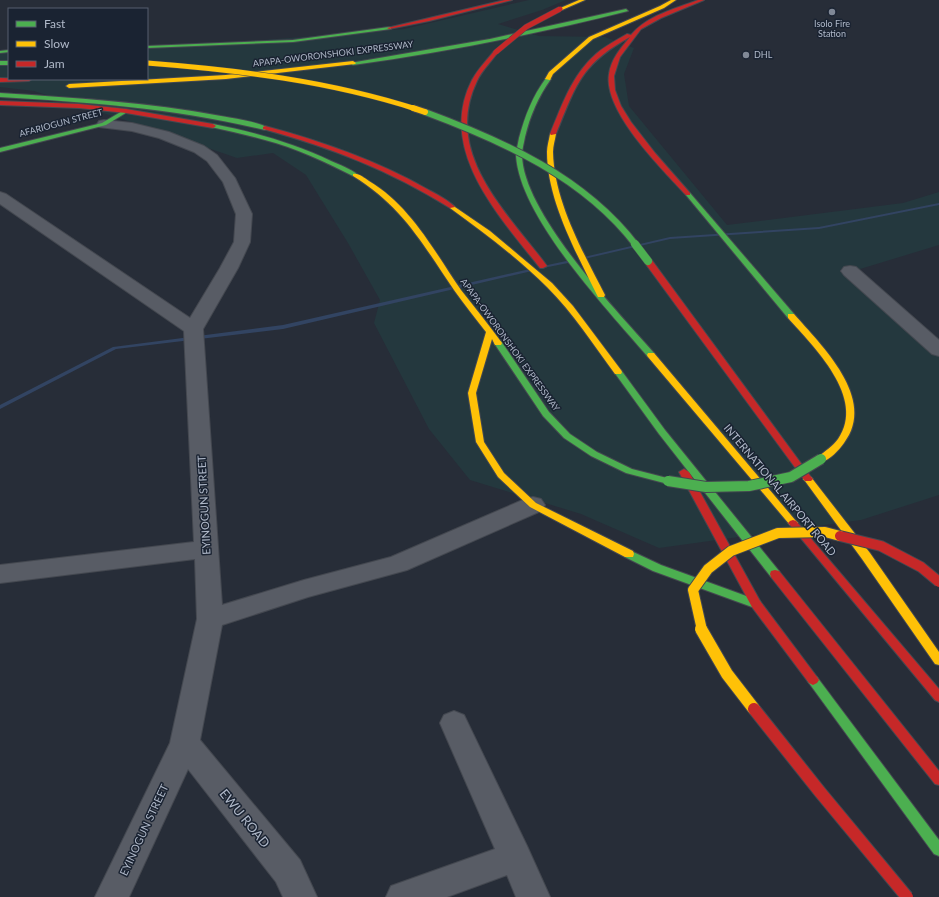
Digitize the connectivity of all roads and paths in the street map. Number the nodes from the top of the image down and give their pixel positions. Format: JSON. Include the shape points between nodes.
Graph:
{"nodes":[{"id":1,"x":510,"y":0,"type":"edge"},
{"id":2,"x":583,"y":0,"type":"edge"},
{"id":3,"x":664,"y":0,"type":"edge"},
{"id":4,"x":674,"y":0,"type":"edge"},
{"id":5,"x":702,"y":0,"type":"edge"},
{"id":6,"x":634,"y":5,"type":"edge"},
{"id":7,"x":640,"y":28,"type":"junction"},
{"id":8,"x":148,"y":47,"type":"edge"},
{"id":9,"x":148,"y":63,"type":"edge"},
{"id":10,"x":148,"y":74,"type":"edge"},
{"id":11,"x":0,"y":80,"type":"edge"},
{"id":12,"x":30,"y":83,"type":"edge"},
{"id":13,"x":62,"y":86,"type":"dead end"},
{"id":14,"x":0,"y":88,"type":"edge"},
{"id":15,"x":0,"y":95,"type":"edge"},
{"id":16,"x":0,"y":103,"type":"edge"},
{"id":17,"x":126,"y":111,"type":"junction"},
{"id":18,"x":104,"y":124,"type":"junction"},
{"id":19,"x":0,"y":150,"type":"edge"},
{"id":20,"x":0,"y":197,"type":"edge"},
{"id":21,"x":850,"y":271,"type":"dead end"},
{"id":22,"x":590,"y":279,"type":"junction"},
{"id":23,"x":553,"y":284,"type":"junction"},
{"id":24,"x":490,"y":331,"type":"junction"},
{"id":25,"x":194,"y":338,"type":"junction"},
{"id":26,"x":939,"y":350,"type":"edge"},
{"id":27,"x":662,"y":432,"type":"junction"},
{"id":28,"x":533,"y":505,"type":"junction"},
{"id":29,"x":207,"y":549,"type":"junction"},
{"id":30,"x":866,"y":556,"type":"junction"},
{"id":31,"x":0,"y":574,"type":"edge"},
{"id":32,"x":939,"y":582,"type":"edge"},
{"id":33,"x":756,"y":604,"type":"junction"},
{"id":34,"x":913,"y":608,"type":"dead end"},
{"id":35,"x":210,"y":619,"type":"junction"},
{"id":36,"x":939,"y":661,"type":"edge"},
{"id":37,"x":939,"y":697,"type":"edge"},
{"id":38,"x":454,"y":723,"type":"dead end"},
{"id":39,"x":185,"y":743,"type":"junction"},
{"id":40,"x":939,"y":780,"type":"edge"},
{"id":41,"x":939,"y":850,"type":"edge"},
{"id":42,"x":516,"y":857,"type":"junction"},
{"id":43,"x":112,"y":897,"type":"edge"},
{"id":44,"x":300,"y":897,"type":"edge"},
{"id":45,"x":403,"y":897,"type":"edge"},
{"id":46,"x":533,"y":897,"type":"edge"},
{"id":47,"x":907,"y":897,"type":"edge"}],
"edges":[{"from":1,"to":8,"type":"main road","name":"APAPA-OWORONSHOKI EXPRESSWAY","via":[[412,25],[347,35],[272,43]]},
{"from":2,"to":23,"type":"main road","bridge":true,"via":[[526,27],[496,52],[474,80],[465,105],[466,143],[476,174]]},
{"from":3,"to":6,"type":"main road","name":"APAPA-OWORONSHOKI EXPRESSWAY"},
{"from":4,"to":22,"type":"main road","via":[[592,38],[551,74],[531,106],[519,155],[522,176],[533,202],[563,250]]},
{"from":5,"to":7,"type":"main road","name":"APAPA-OWORONSHOKI EXPRESSWAY"},
{"from":6,"to":10,"type":"main road","name":"APAPA-OWORONSHOKI EXPRESSWAY","via":[[426,45],[305,60]]},
{"from":6,"to":13,"type":"main road","name":"APAPA-OWORONSHOKI EXPRESSWAY","via":[[549,29],[351,64],[131,84]]},
{"from":7,"to":22,"type":"main road","via":[[600,52],[578,75],[548,148],[552,176]]},
{"from":7,"to":24,"type":"main road","name":"APAPA-OWORONSHOKI EXPRESSWAY","bridge":true,"via":[[619,52],[612,65],[610,85],[621,114],[831,363],[843,381],[848,398],[850,414],[847,432],[838,446],[791,477],[749,486],[706,487],[629,471],[594,454],[567,436],[546,414]]},
{"from":9,"to":30,"type":"main road","bridge":true,"via":[[223,69],[311,81],[384,99],[452,121],[486,136],[524,154],[578,190],[629,235]]},
{"from":11,"to":12,"type":"main road"},
{"from":12,"to":14,"type":"main road"},
{"from":15,"to":23,"type":"main road","via":[[154,106],[232,119],[297,136],[367,161],[419,187],[464,214]]},
{"from":16,"to":17,"type":"main road","name":"APAPA-OWORONSHOKI EXPRESSWAY","via":[[79,106]]},
{"from":17,"to":18,"type":"main road","name":"AFARIOGUN STREET"},
{"from":17,"to":24,"type":"main road","name":"APAPA-OWORONSHOKI EXPRESSWAY","via":[[236,130],[281,142],[324,158],[365,180],[397,206],[422,235],[459,291]]},
{"from":18,"to":19,"type":"main road","name":"AFARIOGUN STREET"},
{"from":18,"to":25,"type":"street","via":[[132,126],[199,149],[212,158],[230,181],[244,214],[242,242]]},
{"from":20,"to":25,"type":"street"},
{"from":21,"to":26,"type":"street"},
{"from":22,"to":37,"type":"main road","name":"INTERNATIONAL AIRPORT ROAD","via":[[603,299]]},
{"from":23,"to":27,"type":"main road"},
{"from":24,"to":28,"type":"main road","via":[[472,393],[480,442],[501,475]]},
{"from":25,"to":29,"type":"street","name":"EYINOGUN STREET"},
{"from":27,"to":33,"type":"main road"},
{"from":27,"to":40,"type":"main road"},
{"from":28,"to":33,"type":"main road","via":[[657,568]]},
{"from":28,"to":35,"type":"street","via":[[398,564],[304,588]]},
{"from":29,"to":31,"type":"street"},
{"from":29,"to":35,"type":"street","name":"EYINOGUN STREET"},
{"from":30,"to":34,"type":"main road"},
{"from":30,"to":36,"type":"main road"},
{"from":32,"to":47,"type":"main road","bridge":true,"via":[[921,567],[881,546],[825,532],[778,533],[731,551],[708,569],[693,590],[701,628],[727,674]]},
{"from":33,"to":41,"type":"main road"},
{"from":35,"to":39,"type":"street","name":"EYINOGUN STREET"},
{"from":38,"to":42,"type":"street"},
{"from":39,"to":43,"type":"street","name":"EYINOGUN STREET"},
{"from":39,"to":44,"type":"street","name":"EWU ROAD","via":[[288,871]]},
{"from":42,"to":45,"type":"street"},
{"from":42,"to":46,"type":"street"}]}
